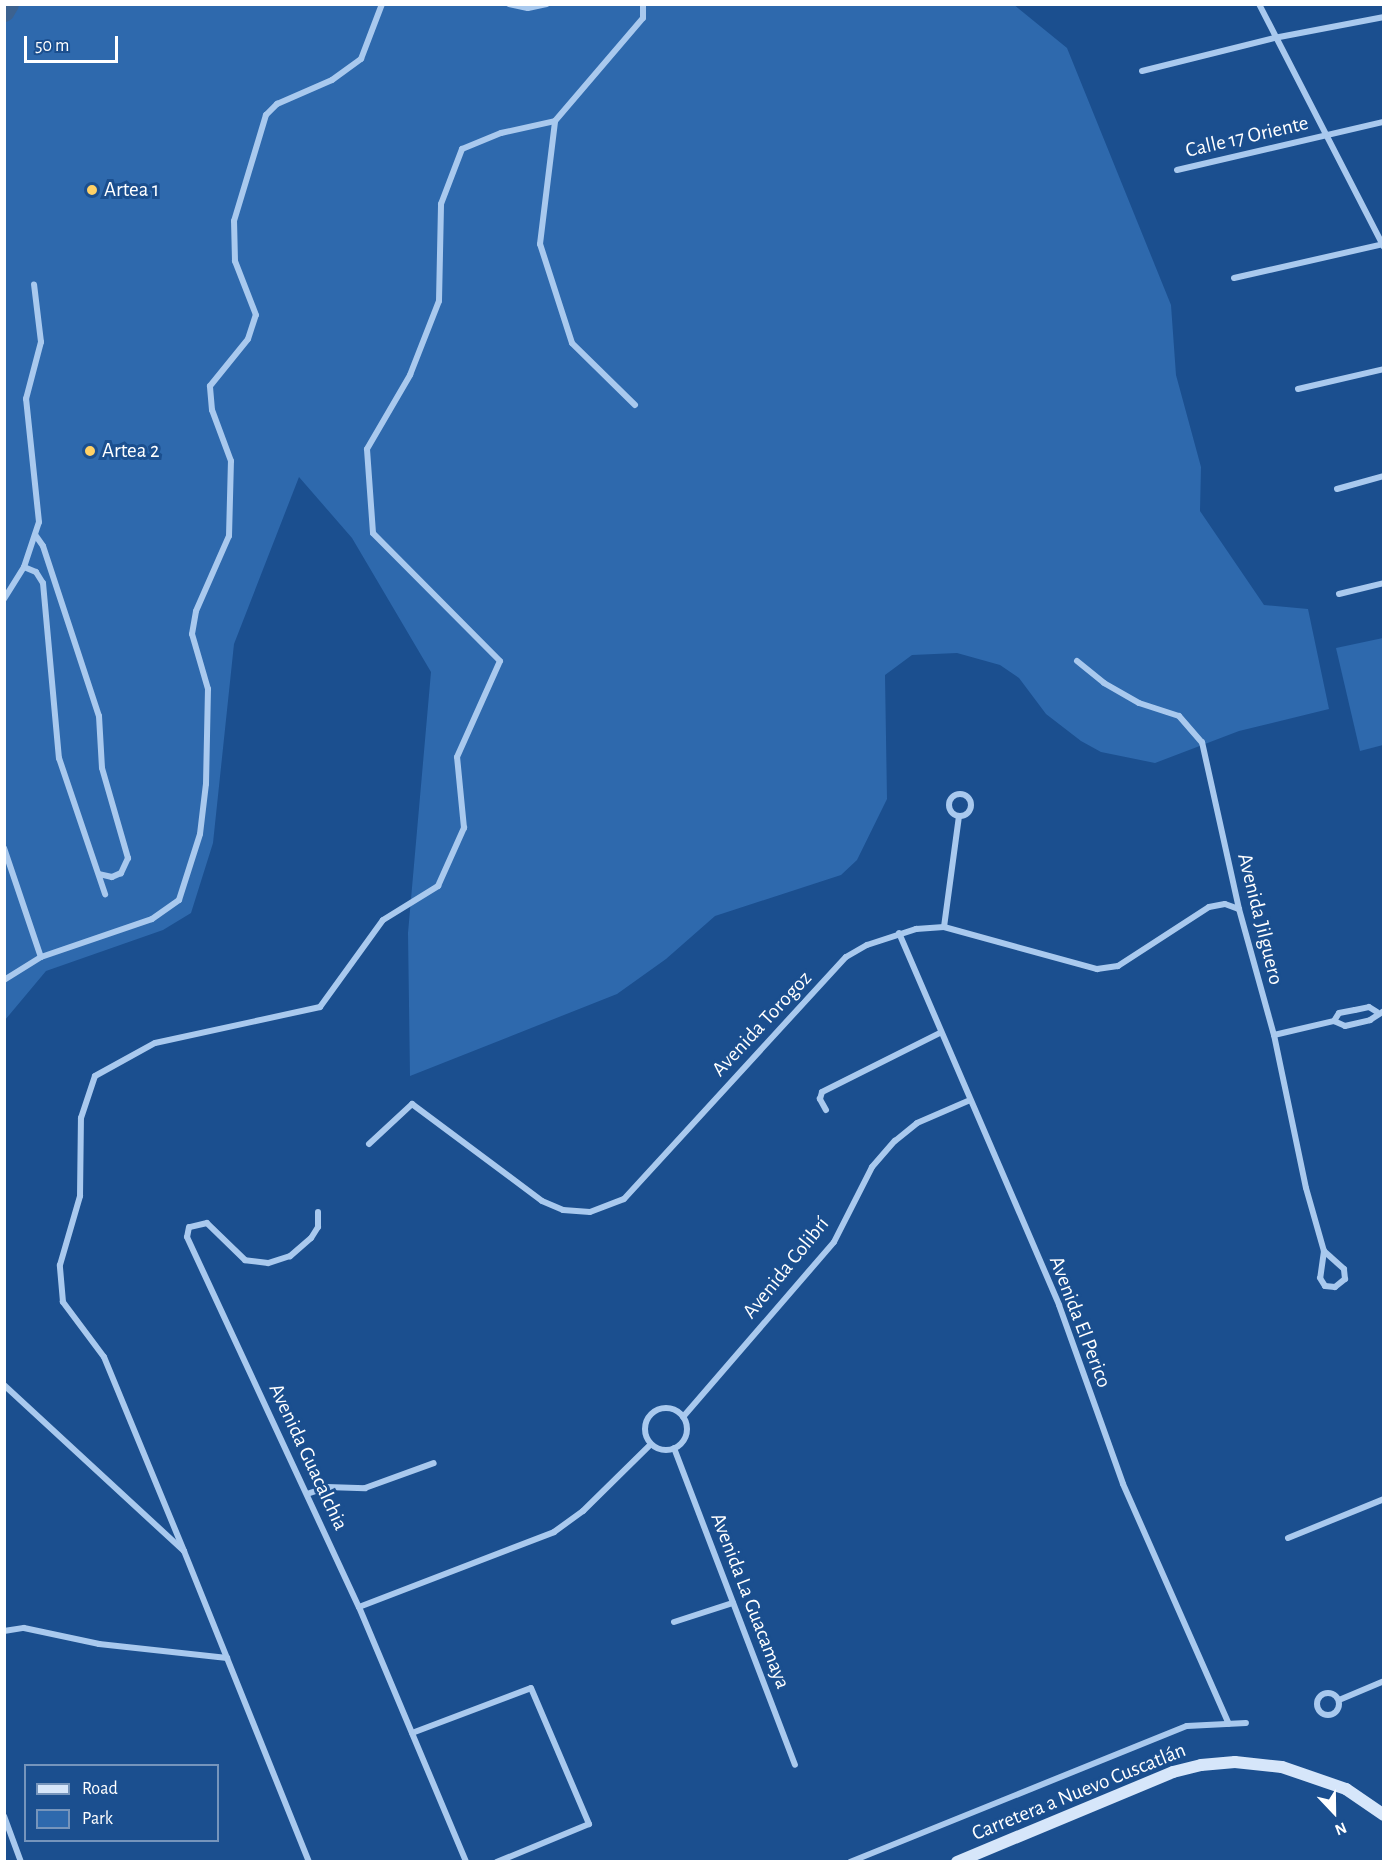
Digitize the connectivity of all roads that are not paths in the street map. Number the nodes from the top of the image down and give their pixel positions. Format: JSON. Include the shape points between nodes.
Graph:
{"nodes":[{"id":1,"x":382,"y":4,"type":"edge"},
{"id":2,"x":509,"y":4,"type":"edge"},
{"id":3,"x":547,"y":4,"type":"edge"},
{"id":4,"x":643,"y":4,"type":"edge"},
{"id":5,"x":1258,"y":4,"type":"edge"},
{"id":6,"x":1383,"y":17,"type":"edge"},
{"id":7,"x":1274,"y":38,"type":"junction"},
{"id":8,"x":1142,"y":71,"type":"dead end"},
{"id":9,"x":555,"y":121,"type":"junction"},
{"id":10,"x":1383,"y":122,"type":"edge"},
{"id":11,"x":1324,"y":136,"type":"junction"},
{"id":12,"x":1176,"y":170,"type":"dead end"},
{"id":13,"x":1383,"y":245,"type":"edge"},
{"id":14,"x":1234,"y":278,"type":"dead end"},
{"id":15,"x":34,"y":284,"type":"dead end"},
{"id":16,"x":1383,"y":369,"type":"edge"},
{"id":17,"x":1298,"y":388,"type":"dead end"},
{"id":18,"x":635,"y":405,"type":"dead end"},
{"id":19,"x":1383,"y":476,"type":"edge"},
{"id":20,"x":1337,"y":489,"type":"dead end"},
{"id":21,"x":36,"y":536,"type":"junction"},
{"id":22,"x":24,"y":567,"type":"junction"},
{"id":23,"x":1383,"y":583,"type":"edge"},
{"id":24,"x":1339,"y":594,"type":"dead end"},
{"id":25,"x":4,"y":599,"type":"edge"},
{"id":26,"x":1077,"y":661,"type":"dead end"},
{"id":27,"x":959,"y":816,"type":"dead end"},
{"id":28,"x":4,"y":848,"type":"edge"},
{"id":29,"x":12,"y":870,"type":"junction"},
{"id":30,"x":4,"y":874,"type":"edge"},
{"id":31,"x":99,"y":874,"type":"junction"},
{"id":32,"x":105,"y":894,"type":"dead end"},
{"id":33,"x":1239,"y":909,"type":"junction"},
{"id":34,"x":944,"y":927,"type":"junction"},
{"id":35,"x":899,"y":933,"type":"junction"},
{"id":36,"x":41,"y":957,"type":"junction"},
{"id":37,"x":4,"y":981,"type":"edge"},
{"id":38,"x":1380,"y":1012,"type":"edge"},
{"id":39,"x":1334,"y":1021,"type":"junction"},
{"id":40,"x":940,"y":1033,"type":"junction"},
{"id":41,"x":1274,"y":1035,"type":"junction"},
{"id":42,"x":968,"y":1101,"type":"junction"},
{"id":43,"x":826,"y":1110,"type":"dead end"},
{"id":44,"x":369,"y":1144,"type":"dead end"},
{"id":45,"x":318,"y":1212,"type":"dead end"},
{"id":46,"x":1324,"y":1251,"type":"junction"},
{"id":47,"x":4,"y":1385,"type":"edge"},
{"id":48,"x":683,"y":1417,"type":"junction"},
{"id":49,"x":651,"y":1444,"type":"junction"},
{"id":50,"x":674,"y":1448,"type":"junction"},
{"id":51,"x":434,"y":1463,"type":"dead end"},
{"id":52,"x":307,"y":1494,"type":"junction"},
{"id":53,"x":1383,"y":1499,"type":"edge"},
{"id":54,"x":1288,"y":1538,"type":"dead end"},
{"id":55,"x":184,"y":1551,"type":"junction"},
{"id":56,"x":733,"y":1603,"type":"junction"},
{"id":57,"x":359,"y":1607,"type":"junction"},
{"id":58,"x":674,"y":1622,"type":"dead end"},
{"id":59,"x":4,"y":1630,"type":"edge"},
{"id":60,"x":227,"y":1658,"type":"junction"},
{"id":61,"x":1383,"y":1681,"type":"edge"},
{"id":62,"x":1339,"y":1700,"type":"dead end"},
{"id":63,"x":1246,"y":1723,"type":"dead end"},
{"id":64,"x":1229,"y":1724,"type":"junction"},
{"id":65,"x":412,"y":1733,"type":"junction"},
{"id":66,"x":795,"y":1765,"type":"dead end"},
{"id":67,"x":1383,"y":1815,"type":"edge"},
{"id":68,"x":4,"y":1816,"type":"edge"},
{"id":69,"x":21,"y":1862,"type":"edge"},
{"id":70,"x":309,"y":1862,"type":"edge"},
{"id":71,"x":466,"y":1862,"type":"edge"},
{"id":72,"x":496,"y":1862,"type":"edge"},
{"id":73,"x":850,"y":1862,"type":"edge"},
{"id":74,"x":957,"y":1862,"type":"edge"}],
"edges":[{"from":1,"to":36,"type":"street","via":[[361,59],[332,80],[277,104],[266,115],[234,221],[235,261],[256,315],[248,339],[214,377],[208,396],[231,461],[229,536],[196,611],[192,634],[208,689],[208,718],[206,784],[191,867],[178,900],[166,911]]},
{"from":2,"to":3,"type":"street","via":[[528,8]]},
{"from":4,"to":9,"type":"street","via":[[643,18]]},
{"from":5,"to":7,"type":"street"},
{"from":6,"to":7,"type":"street"},
{"from":7,"to":8,"type":"street"},
{"from":7,"to":11,"type":"street"},
{"from":9,"to":18,"type":"street","via":[[540,244],[572,343]]},
{"from":9,"to":55,"type":"street","via":[[501,133],[462,149],[441,204],[439,301],[410,375],[367,449],[372,533],[500,661],[457,757],[464,828],[438,886],[383,920],[320,1007],[155,1042],[95,1076],[81,1118],[80,1196],[60,1264],[63,1302],[104,1358]]},
{"from":10,"to":11,"type":"street","name":"Calle 17 Oriente"},
{"from":11,"to":12,"type":"street","name":"Calle 17 Oriente"},
{"from":11,"to":13,"type":"street"},
{"from":13,"to":14,"type":"street"},
{"from":15,"to":21,"type":"street","via":[[40,342],[26,399],[39,522]]},
{"from":16,"to":17,"type":"street"},
{"from":19,"to":20,"type":"street"},
{"from":21,"to":22,"type":"street"},
{"from":21,"to":31,"type":"street","via":[[43,546],[99,716],[102,768],[128,858],[120,873],[112,877]]},
{"from":22,"to":25,"type":"street"},
{"from":22,"to":31,"type":"street","via":[[36,572],[43,583],[59,758]]},
{"from":23,"to":24,"type":"street"},
{"from":26,"to":33,"type":"street","name":"Avenida Jilguero","via":[[1138,703],[1179,716],[1202,742]]},
{"from":27,"to":34,"type":"street"},
{"from":28,"to":29,"type":"street"},
{"from":29,"to":30,"type":"street"},
{"from":29,"to":36,"type":"street"},
{"from":31,"to":32,"type":"street"},
{"from":33,"to":34,"type":"street","name":"Avenida Torogoz","via":[[1225,904],[1209,907],[1118,966],[1097,969]]},
{"from":33,"to":41,"type":"street","name":"Avenida Jilguero"},
{"from":34,"to":35,"type":"street","name":"Avenida Torogoz"},
{"from":35,"to":40,"type":"street","name":"Avenida El Perico"},
{"from":35,"to":44,"type":"street","name":"Avenida Torogoz","via":[[846,957],[624,1199],[590,1212],[553,1206],[412,1104]]},
{"from":36,"to":37,"type":"street"},
{"from":38,"to":39,"type":"street","via":[[1370,1020],[1345,1026]]},
{"from":38,"to":39,"type":"street","via":[[1369,1007],[1339,1013]]},
{"from":39,"to":41,"type":"street"},
{"from":40,"to":42,"type":"street","name":"Avenida El Perico"},
{"from":40,"to":43,"type":"street","via":[[822,1092],[820,1099]]},
{"from":41,"to":46,"type":"street","name":"Avenida Jilguero","via":[[1306,1188]]},
{"from":42,"to":48,"type":"street","name":"Avenida Colibrí","via":[[917,1123],[895,1141],[872,1167],[834,1242]]},
{"from":42,"to":64,"type":"street","name":"Avenida El Perico","via":[[1059,1305],[1123,1484]]},
{"from":45,"to":52,"type":"street","name":"Avenida Guacalchia","via":[[318,1227],[311,1238],[290,1256],[268,1263],[245,1260],[207,1223],[189,1227],[188,1237]]},
{"from":46,"to":46,"type":"street","name":"Avenida Jilguero","via":[[1344,1269],[1345,1279],[1335,1287],[1325,1286],[1320,1278]]},
{"from":47,"to":55,"type":"street"},
{"from":48,"to":49,"type":"street","via":[[672,1409],[652,1413],[645,1432]]},
{"from":48,"to":50,"type":"street","via":[[686,1435]]},
{"from":49,"to":50,"type":"street","via":[[662,1450]]},
{"from":49,"to":57,"type":"street","via":[[583,1511],[554,1532]]},
{"from":50,"to":56,"type":"street","name":"Avenida La Guacamaya"},
{"from":51,"to":52,"type":"street","via":[[365,1488],[327,1487]]},
{"from":52,"to":57,"type":"street","name":"Avenida Guacalchia"},
{"from":53,"to":54,"type":"street"},
{"from":55,"to":60,"type":"street"},
{"from":56,"to":58,"type":"street"},
{"from":56,"to":66,"type":"street","name":"Avenida La Guacamaya"},
{"from":57,"to":65,"type":"street","name":"Avenida Guacalchia"},
{"from":59,"to":60,"type":"street","via":[[24,1628],[99,1644]]},
{"from":60,"to":70,"type":"street"},
{"from":61,"to":62,"type":"street"},
{"from":63,"to":64,"type":"street"},
{"from":64,"to":73,"type":"street","via":[[1187,1726]]},
{"from":65,"to":71,"type":"street","name":"Avenida Guacalchia"},
{"from":65,"to":72,"type":"street","via":[[531,1688],[589,1824]]},
{"from":67,"to":74,"type":"street","name":"Carretera a Nuevo Cuscatlán","via":[[1346,1789],[1282,1767],[1235,1762],[1201,1765],[1173,1772]]},
{"from":68,"to":69,"type":"street"}]}
